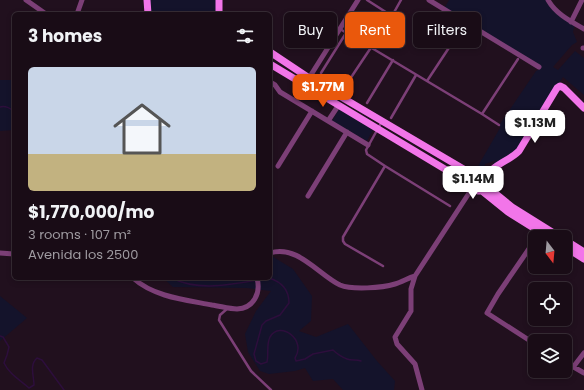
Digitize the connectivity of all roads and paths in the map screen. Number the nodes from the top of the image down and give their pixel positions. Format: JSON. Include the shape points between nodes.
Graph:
{"nodes":[{"id":1,"x":26,"y":0,"type":"edge"},
{"id":2,"x":82,"y":0,"type":"edge"},
{"id":3,"x":147,"y":0,"type":"edge"},
{"id":4,"x":219,"y":0,"type":"edge"},
{"id":5,"x":358,"y":0,"type":"edge"},
{"id":6,"x":367,"y":0,"type":"edge"},
{"id":7,"x":401,"y":0,"type":"edge"},
{"id":8,"x":429,"y":0,"type":"edge"},
{"id":9,"x":548,"y":0,"type":"edge"},
{"id":10,"x":582,"y":2,"type":"edge"},
{"id":11,"x":43,"y":12,"type":"edge"},
{"id":12,"x":78,"y":12,"type":"edge"},
{"id":13,"x":148,"y":12,"type":"edge"},
{"id":14,"x":219,"y":12,"type":"edge"},
{"id":15,"x":386,"y":12,"type":"edge"},
{"id":16,"x":394,"y":12,"type":"edge"},
{"id":17,"x":571,"y":22,"type":"junction"},
{"id":18,"x":584,"y":28,"type":"edge"},
{"id":19,"x":340,"y":29,"type":"junction"},
{"id":20,"x":345,"y":32,"type":"edge"},
{"id":21,"x":345,"y":35,"type":"edge"},
{"id":22,"x":371,"y":48,"type":"edge"},
{"id":23,"x":374,"y":48,"type":"edge"},
{"id":24,"x":449,"y":48,"type":"edge"},
{"id":25,"x":272,"y":53,"type":"edge"},
{"id":26,"x":518,"y":59,"type":"dead end"},
{"id":27,"x":393,"y":60,"type":"junction"},
{"id":28,"x":272,"y":65,"type":"edge"},
{"id":29,"x":539,"y":67,"type":"dead end"},
{"id":30,"x":321,"y":73,"type":"dead end"},
{"id":31,"x":416,"y":75,"type":"junction"},
{"id":32,"x":309,"y":78,"type":"junction"},
{"id":33,"x":427,"y":81,"type":"junction"},
{"id":34,"x":272,"y":83,"type":"edge"},
{"id":35,"x":344,"y":88,"type":"dead end"},
{"id":36,"x":367,"y":103,"type":"dead end"},
{"id":37,"x":338,"y":106,"type":"junction"},
{"id":38,"x":584,"y":108,"type":"edge"},
{"id":39,"x":312,"y":111,"type":"junction"},
{"id":40,"x":482,"y":114,"type":"junction"},
{"id":41,"x":391,"y":118,"type":"dead end"},
{"id":42,"x":328,"y":121,"type":"junction"},
{"id":43,"x":382,"y":121,"type":"junction"},
{"id":44,"x":499,"y":126,"type":"dead end"},
{"id":45,"x":378,"y":128,"type":"junction"},
{"id":46,"x":348,"y":132,"type":"junction"},
{"id":47,"x":368,"y":145,"type":"junction"},
{"id":48,"x":278,"y":166,"type":"dead end"},
{"id":49,"x":385,"y":166,"type":"junction"},
{"id":50,"x":483,"y":183,"type":"junction"},
{"id":51,"x":473,"y":186,"type":"junction"},
{"id":52,"x":308,"y":196,"type":"dead end"},
{"id":53,"x":450,"y":206,"type":"dead end"},
{"id":54,"x":537,"y":230,"type":"edge"},
{"id":55,"x":572,"y":245,"type":"edge"},
{"id":56,"x":528,"y":250,"type":"edge"},
{"id":57,"x":572,"y":250,"type":"edge"},
{"id":58,"x":272,"y":252,"type":"edge"},
{"id":59,"x":0,"y":253,"type":"edge"},
{"id":60,"x":12,"y":254,"type":"edge"},
{"id":61,"x":583,"y":254,"type":"edge"},
{"id":62,"x":383,"y":266,"type":"dead end"},
{"id":63,"x":415,"y":276,"type":"junction"},
{"id":64,"x":136,"y":280,"type":"edge"},
{"id":65,"x":258,"y":280,"type":"edge"},
{"id":66,"x":228,"y":308,"type":"junction"},
{"id":67,"x":528,"y":339,"type":"edge"},
{"id":68,"x":584,"y":353,"type":"edge"},
{"id":69,"x":574,"y":366,"type":"joint"},
{"id":70,"x":584,"y":373,"type":"edge"},
{"id":71,"x":270,"y":390,"type":"edge"},
{"id":72,"x":422,"y":390,"type":"edge"}],
"edges":[{"from":1,"to":11,"type":"street"},
{"from":2,"to":12,"type":"street"},
{"from":3,"to":13,"type":"main road"},
{"from":4,"to":14,"type":"main road"},
{"from":5,"to":19,"type":"street"},
{"from":6,"to":15,"type":"lane"},
{"from":7,"to":16,"type":"lane"},
{"from":8,"to":29,"type":"street"},
{"from":9,"to":17,"type":"street"},
{"from":10,"to":17,"type":"street"},
{"from":17,"to":18,"type":"street"},
{"from":19,"to":20,"type":"lane"},
{"from":19,"to":32,"type":"street"},
{"from":21,"to":30,"type":"lane"},
{"from":22,"to":35,"type":"lane"},
{"from":23,"to":27,"type":"lane"},
{"from":24,"to":33,"type":"lane"},
{"from":25,"to":32,"type":"main road"},
{"from":26,"to":40,"type":"lane"},
{"from":27,"to":31,"type":"lane"},
{"from":27,"to":36,"type":"lane"},
{"from":28,"to":37,"type":"main road"},
{"from":31,"to":33,"type":"lane"},
{"from":31,"to":41,"type":"lane"},
{"from":32,"to":43,"type":"main road"},
{"from":33,"to":40,"type":"lane"},
{"from":34,"to":39,"type":"street","via":[[280,92]]},
{"from":37,"to":42,"type":"street"},
{"from":37,"to":45,"type":"main road"},
{"from":38,"to":50,"type":"main road","via":[[564,88],[557,88],[519,151],[512,158],[493,168]]},
{"from":39,"to":42,"type":"street"},
{"from":39,"to":48,"type":"street"},
{"from":40,"to":44,"type":"lane"},
{"from":42,"to":46,"type":"street"},
{"from":43,"to":45,"type":"lane"},
{"from":43,"to":50,"type":"main road","via":[[466,170]]},
{"from":45,"to":47,"type":"lane"},
{"from":45,"to":51,"type":"main road"},
{"from":46,"to":47,"type":"street"},
{"from":46,"to":52,"type":"street"},
{"from":47,"to":49,"type":"lane","via":[[367,154]]},
{"from":49,"to":53,"type":"lane"},
{"from":49,"to":62,"type":"lane","via":[[343,237],[345,244]]},
{"from":50,"to":51,"type":"main road","via":[[474,182]]},
{"from":50,"to":54,"type":"main road","via":[[508,212]]},
{"from":51,"to":63,"type":"street"},
{"from":55,"to":61,"type":"main road"},
{"from":56,"to":67,"type":"street","via":[[487,313]]},
{"from":57,"to":61,"type":"main road"},
{"from":58,"to":63,"type":"street","via":[[284,252],[303,259],[331,280],[348,287],[395,284]]},
{"from":59,"to":60,"type":"street"},
{"from":63,"to":72,"type":"street","via":[[411,288],[411,311],[395,338],[415,364]]},
{"from":64,"to":66,"type":"street","via":[[165,295]]},
{"from":65,"to":66,"type":"street","via":[[258,295],[250,304],[237,309]]},
{"from":66,"to":71,"type":"lane","via":[[220,315],[219,320],[251,372]]},
{"from":68,"to":69,"type":"street"},
{"from":69,"to":70,"type":"street"}]}
